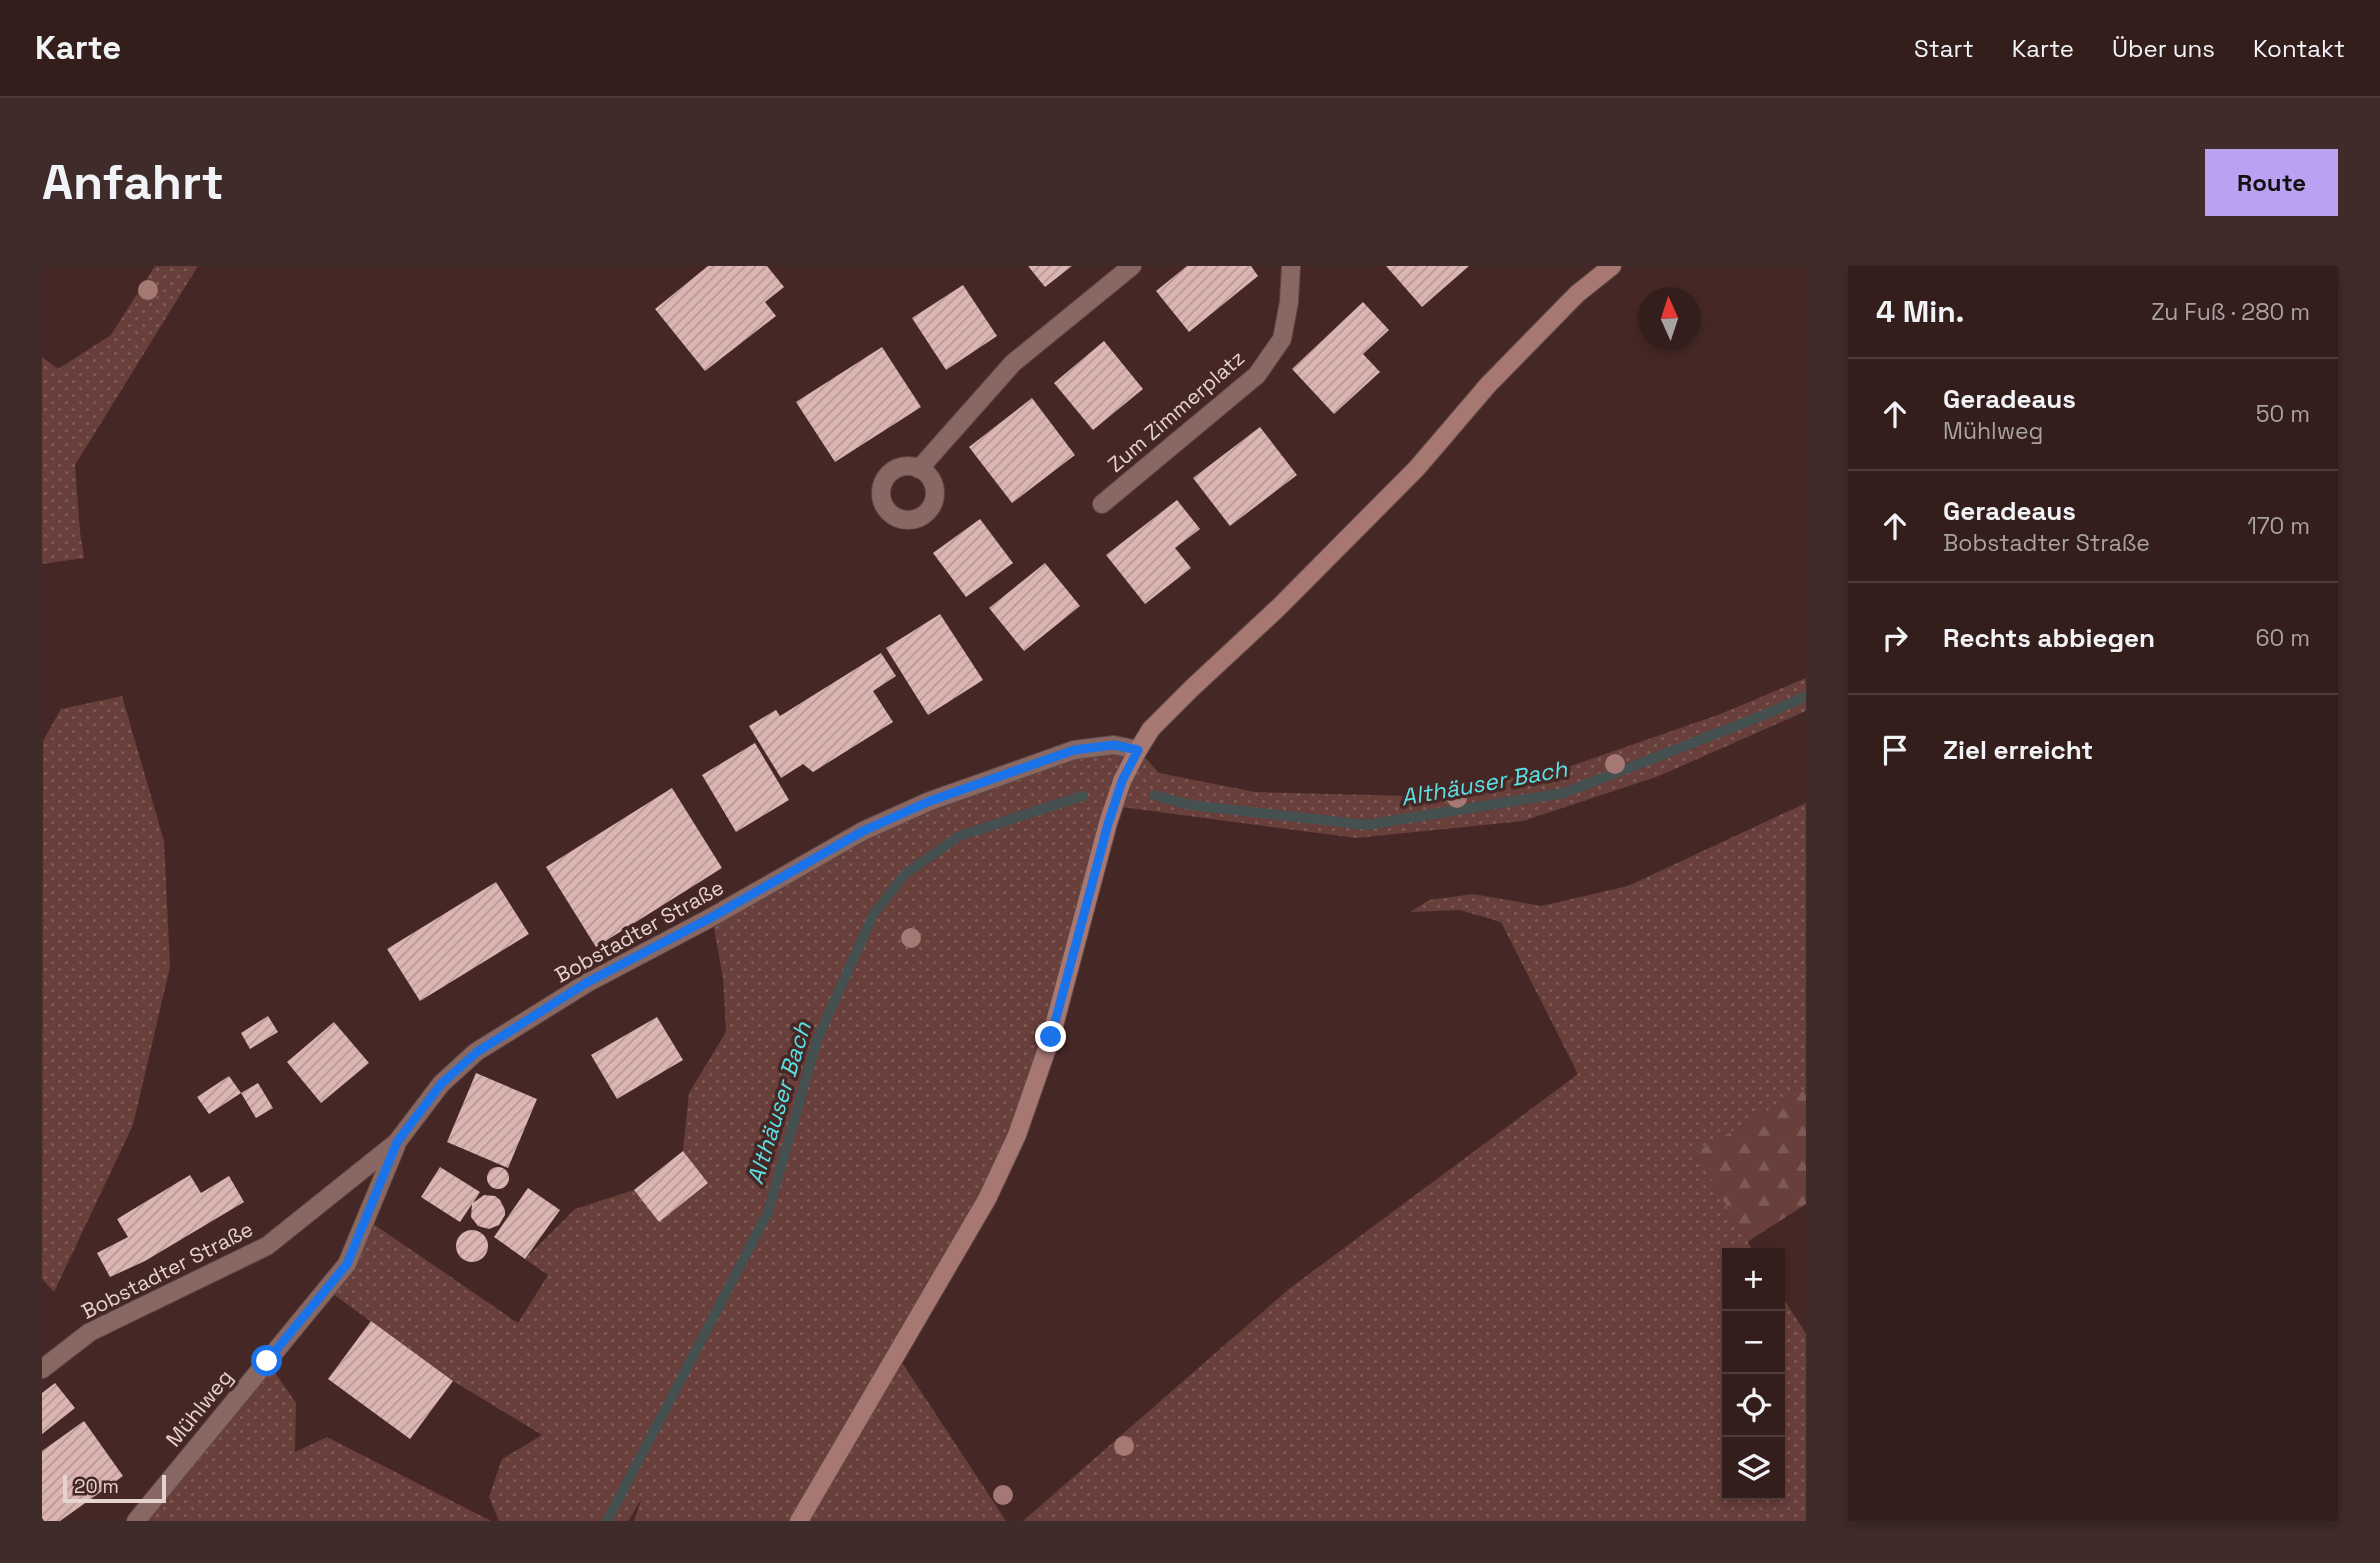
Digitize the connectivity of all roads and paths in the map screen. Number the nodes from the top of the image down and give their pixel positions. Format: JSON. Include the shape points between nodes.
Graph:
{"nodes":[{"id":1,"x":1132,"y":266,"type":"edge"},
{"id":2,"x":1291,"y":266,"type":"edge"},
{"id":3,"x":1612,"y":266,"type":"edge"},
{"id":4,"x":919,"y":469,"type":"dead end"},
{"id":5,"x":1101,"y":504,"type":"dead end"},
{"id":6,"x":1138,"y":750,"type":"junction"},
{"id":7,"x":397,"y":1142,"type":"junction"},
{"id":8,"x":42,"y":1369,"type":"edge"},
{"id":9,"x":136,"y":1521,"type":"edge"},
{"id":10,"x":799,"y":1521,"type":"edge"}],
"edges":[{"from":1,"to":4,"type":"street","via":[[1013,363]]},
{"from":2,"to":5,"type":"street","name":"Zum Zimmerplatz","via":[[1282,339],[1257,375]]},
{"from":3,"to":6,"type":"street","via":[[1577,294],[1488,385],[1417,468],[1191,689]]},
{"from":6,"to":7,"type":"street","name":"Bobstadter Straße","via":[[1114,745],[1074,750],[930,801],[863,831],[586,983],[477,1052],[441,1084]]},
{"from":6,"to":10,"type":"street","via":[[1108,824],[1051,1037],[1017,1135],[987,1199]]},
{"from":7,"to":8,"type":"street","name":"Bobstadter Straße","via":[[267,1246],[90,1332]]},
{"from":7,"to":9,"type":"street","name":"Mühlweg","via":[[347,1264]]}]}
